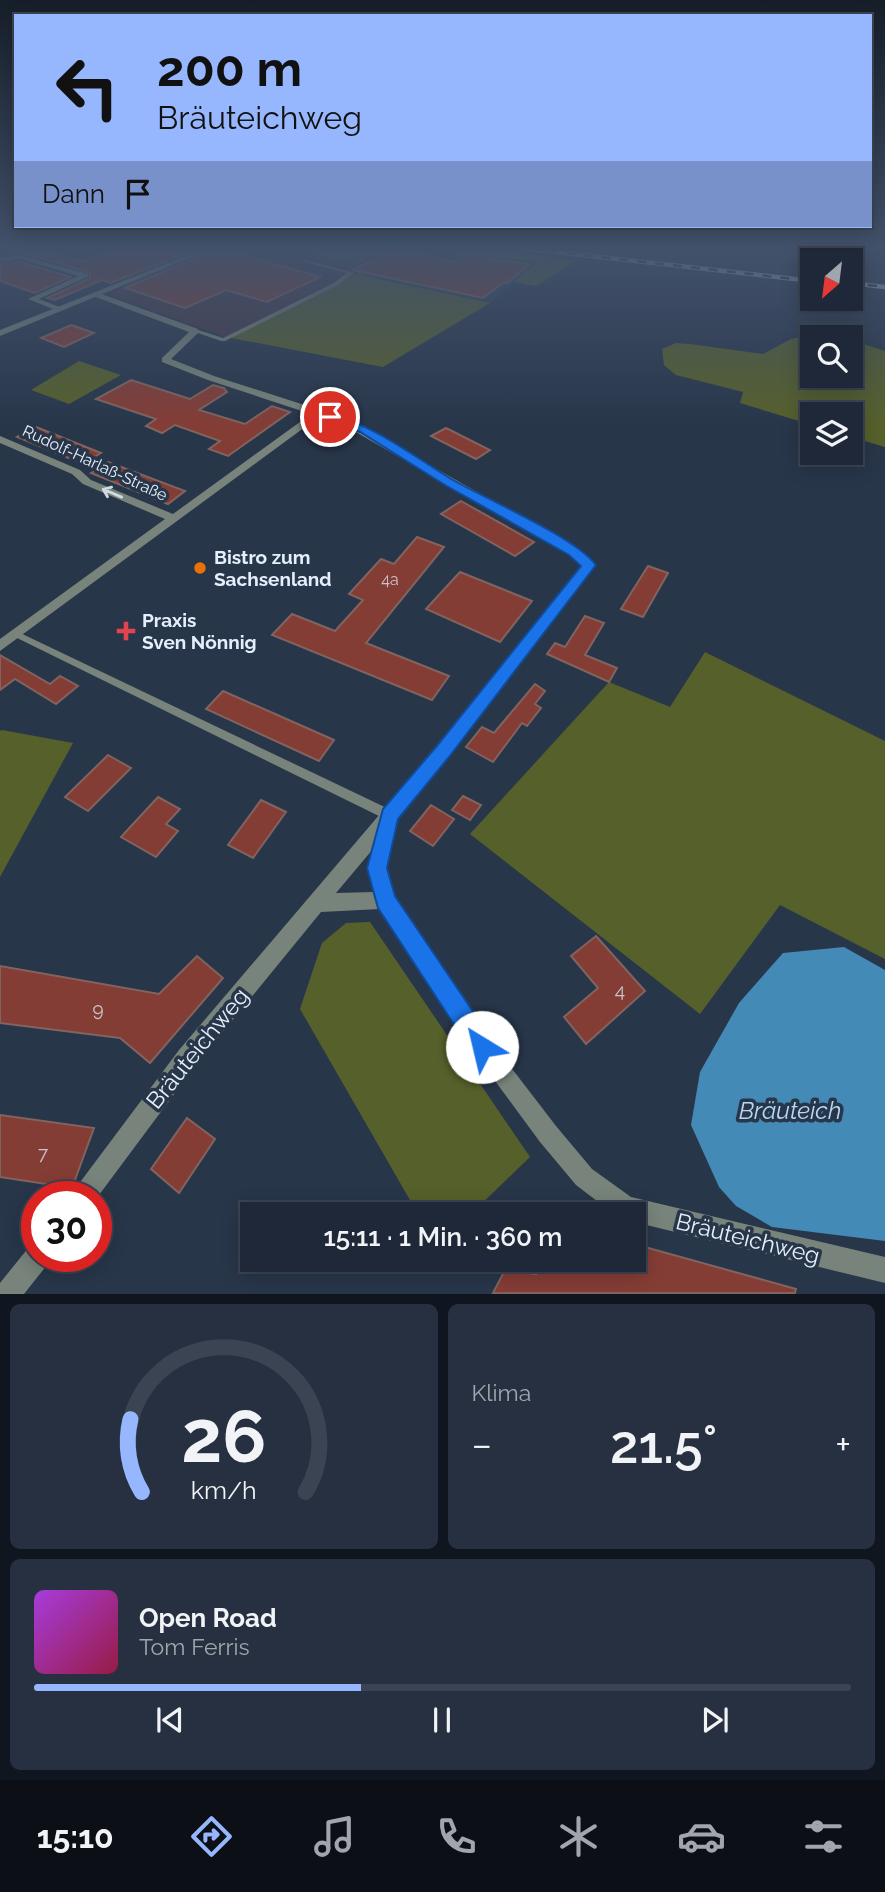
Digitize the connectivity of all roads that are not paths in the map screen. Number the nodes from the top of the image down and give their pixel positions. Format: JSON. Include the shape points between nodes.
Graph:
{"nodes":[{"id":1,"x":56,"y":307,"type":"edge"},
{"id":2,"x":65,"y":307,"type":"edge"},
{"id":3,"x":132,"y":307,"type":"edge"},
{"id":4,"x":289,"y":307,"type":"edge"},
{"id":5,"x":61,"y":309,"type":"junction"},
{"id":6,"x":195,"y":331,"type":"junction"},
{"id":7,"x":0,"y":333,"type":"edge"},
{"id":8,"x":317,"y":414,"type":"junction"},
{"id":9,"x":0,"y":439,"type":"edge"},
{"id":10,"x":175,"y":519,"type":"junction"},
{"id":11,"x":16,"y":634,"type":"junction"},
{"id":12,"x":0,"y":646,"type":"edge"},
{"id":13,"x":389,"y":815,"type":"junction"},
{"id":14,"x":385,"y":900,"type":"junction"},
{"id":15,"x":316,"y":903,"type":"junction"},
{"id":16,"x":95,"y":1181,"type":"edge"},
{"id":17,"x":885,"y":1270,"type":"edge"},
{"id":18,"x":25,"y":1272,"type":"edge"},
{"id":19,"x":7,"y":1293,"type":"edge"}],
"edges":[{"from":1,"to":5,"type":"street"},
{"from":2,"to":5,"type":"street"},
{"from":3,"to":6,"type":"street"},
{"from":4,"to":6,"type":"lane","via":[[223,340]]},
{"from":5,"to":7,"type":"street"},
{"from":6,"to":8,"type":"street","name":"Bräuteichweg","via":[[165,360]]},
{"from":8,"to":10,"type":"street","name":"Rudolf-Harlaß-Straße"},
{"from":8,"to":13,"type":"street","name":"Bräuteichweg","via":[[364,430],[589,565]]},
{"from":10,"to":9,"type":"street","name":"Rudolf-Harlaß-Straße","one_way":true},
{"from":10,"to":11,"type":"street","name":"Rudolf-Harlaß-Straße"},
{"from":11,"to":12,"type":"street","name":"Rudolf-Harlaß-Straße"},
{"from":11,"to":13,"type":"lane"},
{"from":13,"to":14,"type":"street","name":"Bräuteichweg","via":[[377,868]]},
{"from":13,"to":15,"type":"street","name":"Bräuteichweg"},
{"from":14,"to":15,"type":"street"},
{"from":14,"to":17,"type":"street","name":"Bräuteichweg","via":[[474,1036],[548,1134],[584,1177],[625,1208]]},
{"from":15,"to":16,"type":"street","name":"Bräuteichweg","via":[[187,1058]]},
{"from":18,"to":19,"type":"street"}]}
